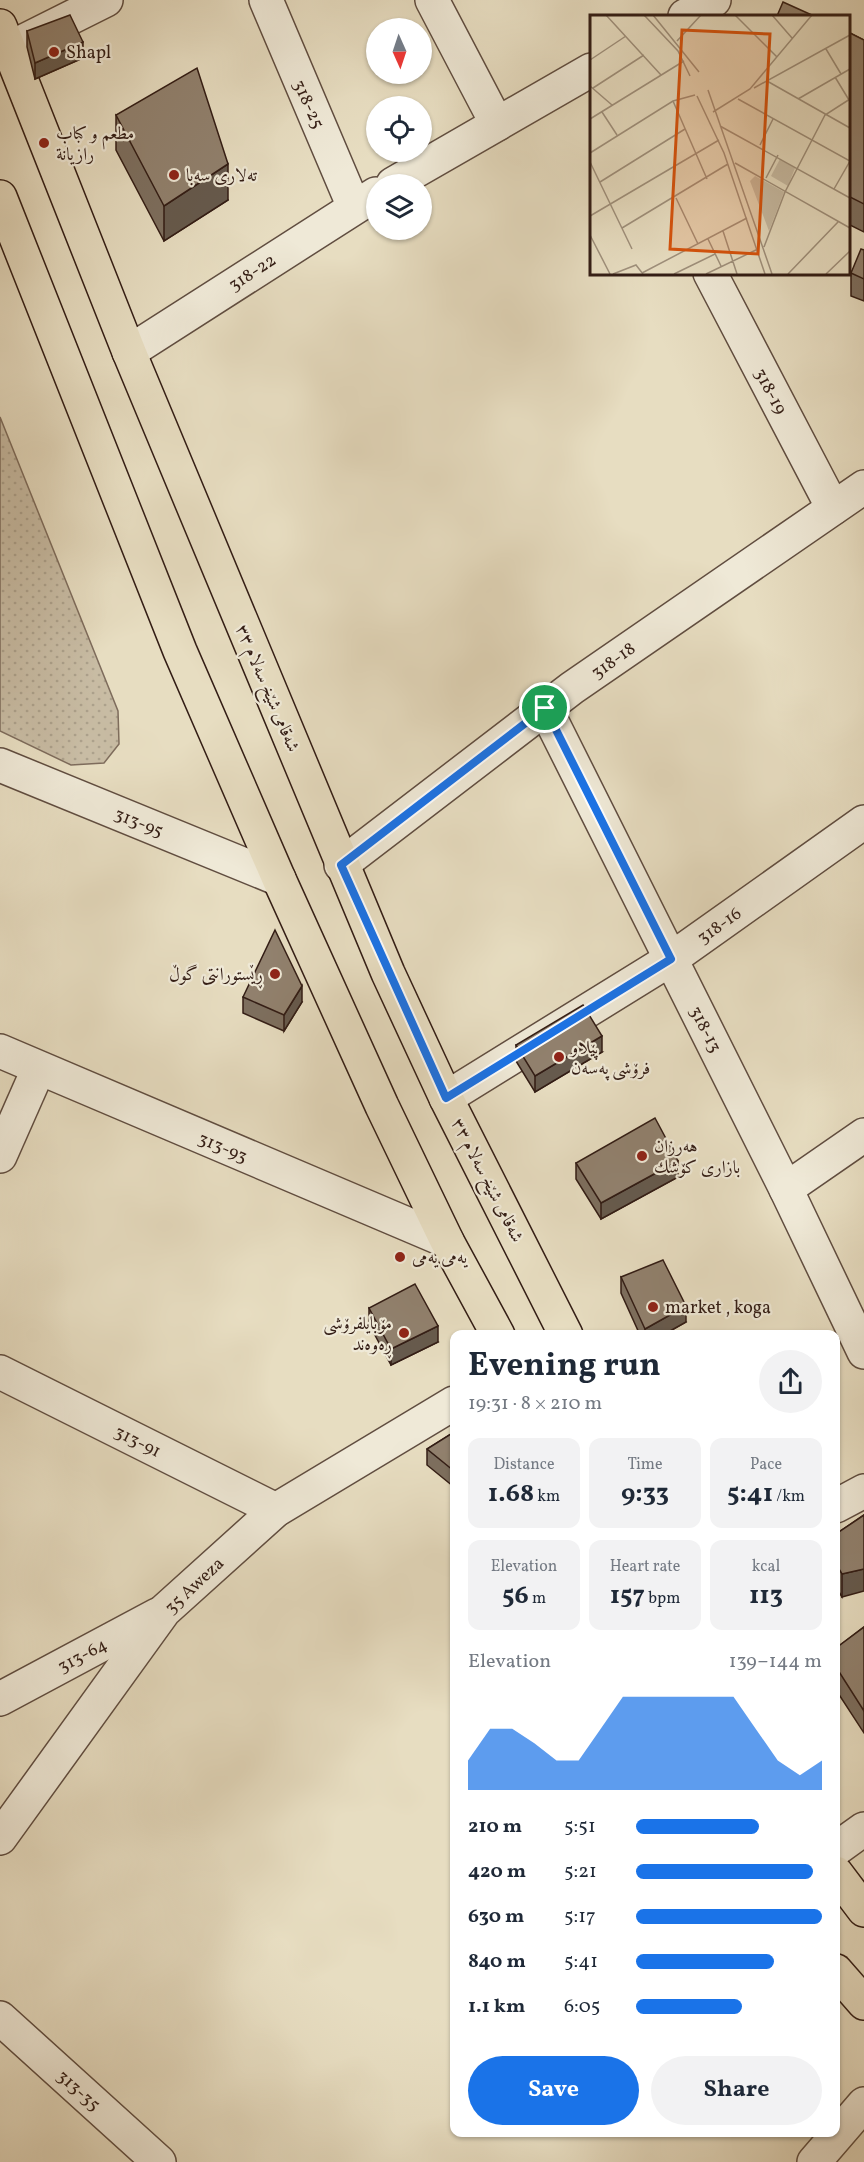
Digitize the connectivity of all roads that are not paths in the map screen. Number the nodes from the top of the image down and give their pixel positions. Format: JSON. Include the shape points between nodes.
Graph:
{"nodes":[{"id":1,"x":106,"y":0,"type":"edge"},
{"id":2,"x":266,"y":0,"type":"edge"},
{"id":3,"x":432,"y":0,"type":"edge"},
{"id":4,"x":714,"y":0,"type":"edge"},
{"id":5,"x":687,"y":15,"type":"edge"},
{"id":6,"x":4,"y":38,"type":"edge"},
{"id":7,"x":590,"y":71,"type":"edge"},
{"id":8,"x":497,"y":124,"type":"junction"},
{"id":9,"x":410,"y":174,"type":"edge"},
{"id":10,"x":0,"y":197,"type":"edge"},
{"id":11,"x":365,"y":200,"type":"edge"},
{"id":12,"x":711,"y":274,"type":"edge"},
{"id":13,"x":129,"y":352,"type":"junction"},
{"id":14,"x":864,"y":487,"type":"edge"},
{"id":15,"x":832,"y":508,"type":"junction"},
{"id":16,"x":545,"y":708,"type":"junction"},
{"id":17,"x":0,"y":765,"type":"edge"},
{"id":18,"x":864,"y":822,"type":"edge"},
{"id":19,"x":341,"y":865,"type":"junction"},
{"id":20,"x":279,"y":879,"type":"junction"},
{"id":21,"x":671,"y":959,"type":"junction"},
{"id":22,"x":0,"y":1051,"type":"edge"},
{"id":23,"x":38,"y":1070,"type":"junction"},
{"id":24,"x":446,"y":1098,"type":"junction"},
{"id":25,"x":864,"y":1135,"type":"edge"},
{"id":26,"x":0,"y":1156,"type":"edge"},
{"id":27,"x":786,"y":1189,"type":"junction"},
{"id":28,"x":447,"y":1240,"type":"junction"},
{"id":29,"x":495,"y":1330,"type":"edge"},
{"id":30,"x":563,"y":1330,"type":"edge"},
{"id":31,"x":864,"y":1352,"type":"edge"},
{"id":32,"x":0,"y":1372,"type":"edge"},
{"id":33,"x":450,"y":1405,"type":"edge"},
{"id":34,"x":276,"y":1510,"type":"junction"},
{"id":35,"x":164,"y":1611,"type":"junction"},
{"id":36,"x":0,"y":1699,"type":"edge"},
{"id":37,"x":864,"y":1829,"type":"edge"},
{"id":38,"x":0,"y":1838,"type":"edge"},
{"id":39,"x":840,"y":1846,"type":"edge"},
{"id":40,"x":840,"y":1878,"type":"edge"},
{"id":41,"x":864,"y":1910,"type":"edge"},
{"id":42,"x":840,"y":1976,"type":"edge"},
{"id":43,"x":864,"y":2003,"type":"edge"},
{"id":44,"x":0,"y":2018,"type":"edge"},
{"id":45,"x":864,"y":2104,"type":"edge"},
{"id":46,"x":840,"y":2132,"type":"edge"},
{"id":47,"x":836,"y":2137,"type":"edge"},
{"id":48,"x":159,"y":2162,"type":"edge"},
{"id":49,"x":814,"y":2162,"type":"edge"}],
"edges":[{"from":1,"to":6,"type":"street"},
{"from":2,"to":11,"type":"street","name":"318-25"},
{"from":3,"to":8,"type":"street"},
{"from":4,"to":5,"type":"street"},
{"from":6,"to":13,"type":"main road","name":"شەقامی شێخ سەلام ٣٣"},
{"from":7,"to":8,"type":"street"},
{"from":8,"to":9,"type":"street"},
{"from":10,"to":20,"type":"main road","via":[[180,651]]},
{"from":11,"to":13,"type":"street","name":"318-22"},
{"from":12,"to":15,"type":"street","name":"318-19"},
{"from":13,"to":19,"type":"main road","name":"شەقامی شێخ سەلام ٣٣"},
{"from":14,"to":15,"type":"street","name":"318-18"},
{"from":15,"to":16,"type":"street","name":"318-18"},
{"from":16,"to":19,"type":"street","name":"318-18"},
{"from":16,"to":21,"type":"street","name":"318-13"},
{"from":17,"to":20,"type":"street","name":"313-95"},
{"from":18,"to":21,"type":"street","name":"318-16"},
{"from":19,"to":24,"type":"main road","name":"شەقامی شێخ سەلام ٣٣"},
{"from":20,"to":28,"type":"main road"},
{"from":21,"to":24,"type":"street","name":"318-16"},
{"from":21,"to":27,"type":"street","name":"318-13"},
{"from":22,"to":23,"type":"street","name":"313-93"},
{"from":23,"to":26,"type":"street"},
{"from":23,"to":28,"type":"street","name":"313-93"},
{"from":24,"to":30,"type":"main road","name":"شەقامی شێخ سەلام ٣٣"},
{"from":25,"to":27,"type":"street"},
{"from":27,"to":31,"type":"street","name":"318-13"},
{"from":28,"to":29,"type":"main road"},
{"from":32,"to":34,"type":"street","name":"313-91"},
{"from":33,"to":34,"type":"street","name":"35 Aweza"},
{"from":34,"to":35,"type":"street","name":"35 Aweza"},
{"from":35,"to":36,"type":"street","name":"313-64"},
{"from":35,"to":38,"type":"street","name":"35 Aweza"},
{"from":37,"to":39,"type":"street"},
{"from":40,"to":41,"type":"main road"},
{"from":42,"to":43,"type":"main road"},
{"from":44,"to":48,"type":"street","name":"313-35"},
{"from":45,"to":46,"type":"street"},
{"from":47,"to":49,"type":"street"}]}
